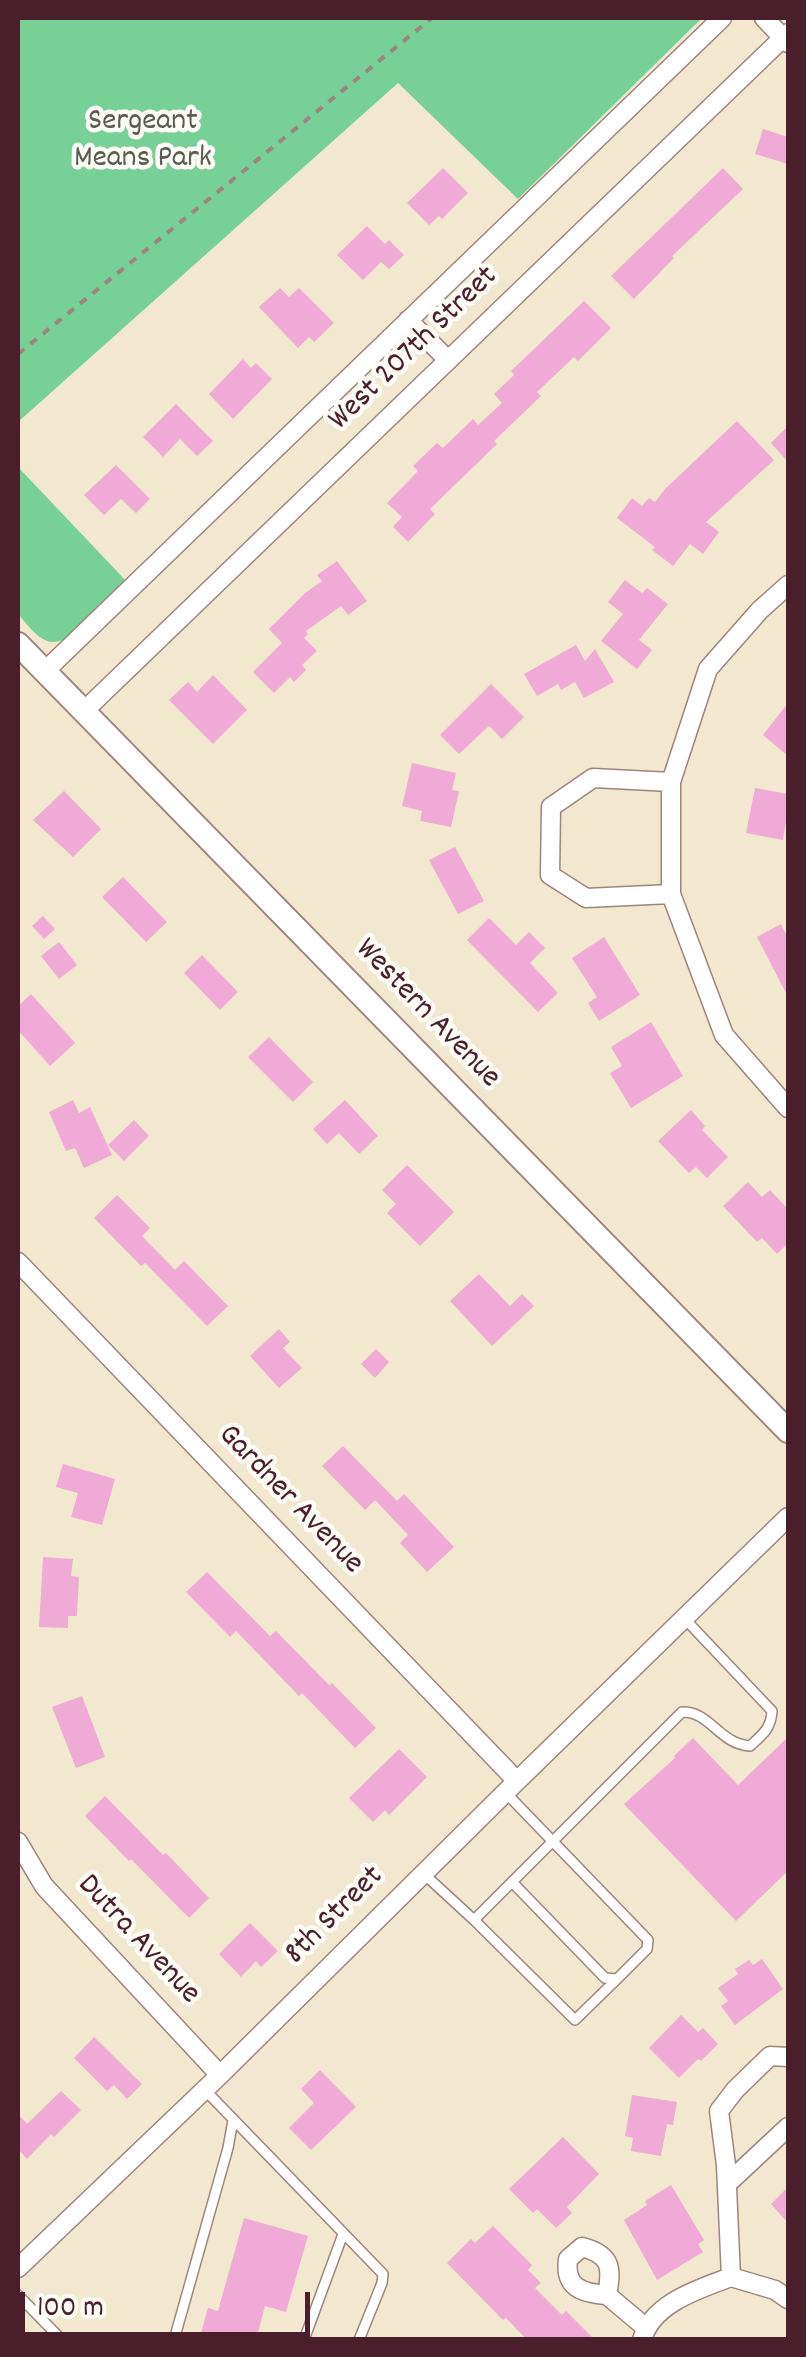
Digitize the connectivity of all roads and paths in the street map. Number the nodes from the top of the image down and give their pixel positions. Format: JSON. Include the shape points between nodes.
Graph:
{"nodes":[{"id":1,"x":432,"y":18,"type":"edge"},
{"id":2,"x":722,"y":18,"type":"edge"},
{"id":3,"x":764,"y":18,"type":"edge"},
{"id":4,"x":787,"y":38,"type":"edge"},
{"id":5,"x":408,"y":320,"type":"junction"},
{"id":6,"x":18,"y":354,"type":"edge"},
{"id":7,"x":448,"y":360,"type":"junction"},
{"id":8,"x":788,"y":585,"type":"edge"},
{"id":9,"x":18,"y":646,"type":"edge"},
{"id":10,"x":45,"y":671,"type":"junction"},
{"id":11,"x":84,"y":712,"type":"junction"},
{"id":12,"x":671,"y":782,"type":"junction"},
{"id":13,"x":671,"y":894,"type":"junction"},
{"id":14,"x":788,"y":1108,"type":"edge"},
{"id":15,"x":18,"y":1262,"type":"edge"},
{"id":16,"x":788,"y":1431,"type":"edge"},
{"id":17,"x":788,"y":1516,"type":"edge"},
{"id":18,"x":690,"y":1612,"type":"junction"},
{"id":19,"x":511,"y":1787,"type":"junction"},
{"id":20,"x":554,"y":1840,"type":"junction"},
{"id":21,"x":18,"y":1842,"type":"edge"},
{"id":22,"x":423,"y":1874,"type":"junction"},
{"id":23,"x":512,"y":1882,"type":"junction"},
{"id":24,"x":474,"y":1920,"type":"junction"},
{"id":25,"x":616,"y":1980,"type":"junction"},
{"id":26,"x":788,"y":2057,"type":"edge"},
{"id":27,"x":220,"y":2075,"type":"junction"},
{"id":28,"x":204,"y":2089,"type":"junction"},
{"id":29,"x":233,"y":2120,"type":"junction"},
{"id":30,"x":788,"y":2127,"type":"edge"},
{"id":31,"x":727,"y":2184,"type":"junction"},
{"id":32,"x":342,"y":2234,"type":"junction"},
{"id":33,"x":18,"y":2268,"type":"edge"},
{"id":34,"x":731,"y":2277,"type":"junction"},
{"id":35,"x":18,"y":2295,"type":"edge"},
{"id":36,"x":607,"y":2295,"type":"dead end"},
{"id":37,"x":788,"y":2299,"type":"edge"},
{"id":38,"x":644,"y":2334,"type":"edge"},
{"id":39,"x":62,"y":2340,"type":"edge"},
{"id":40,"x":174,"y":2340,"type":"edge"},
{"id":41,"x":304,"y":2340,"type":"edge"},
{"id":42,"x":359,"y":2340,"type":"edge"}],
"edges":[{"from":1,"to":6,"type":"path"},
{"from":2,"to":5,"type":"street","name":"West 207th Street"},
{"from":3,"to":4,"type":"street"},
{"from":4,"to":7,"type":"street","name":"West 207th Street"},
{"from":5,"to":7,"type":"street"},
{"from":5,"to":10,"type":"street","name":"West 207th Street"},
{"from":7,"to":11,"type":"street","name":"West 207th Street"},
{"from":8,"to":12,"type":"street","via":[[708,669]]},
{"from":9,"to":10,"type":"main road","name":"Western Avenue"},
{"from":10,"to":11,"type":"main road","name":"Western Avenue"},
{"from":11,"to":16,"type":"main road","name":"Western Avenue"},
{"from":12,"to":13,"type":"street"},
{"from":12,"to":13,"type":"street","via":[[592,778],[552,807],[550,874],[586,898]]},
{"from":13,"to":14,"type":"street","via":[[724,1035]]},
{"from":15,"to":19,"type":"street","name":"Gardner Avenue"},
{"from":17,"to":18,"type":"street","name":"8th Street"},
{"from":18,"to":19,"type":"street","name":"8th Street"},
{"from":18,"to":20,"type":"lane","via":[[772,1712],[771,1723],[750,1746],[737,1745],[704,1719],[682,1712]]},
{"from":19,"to":20,"type":"lane"},
{"from":19,"to":22,"type":"street","name":"8th Street"},
{"from":20,"to":23,"type":"lane"},
{"from":20,"to":25,"type":"lane","via":[[648,1940],[647,1950]]},
{"from":21,"to":27,"type":"street","name":"Dutra Avenue","via":[[44,1886]]},
{"from":22,"to":24,"type":"lane"},
{"from":22,"to":27,"type":"street","name":"8th Street"},
{"from":23,"to":24,"type":"lane"},
{"from":23,"to":25,"type":"lane","via":[[605,1978]]},
{"from":24,"to":25,"type":"lane","via":[[575,2020]]},
{"from":26,"to":31,"type":"street","via":[[770,2056],[719,2111]]},
{"from":27,"to":28,"type":"street","name":"8th Street"},
{"from":28,"to":29,"type":"lane"},
{"from":28,"to":33,"type":"street","name":"8th Street"},
{"from":29,"to":32,"type":"lane"},
{"from":29,"to":40,"type":"lane"},
{"from":30,"to":31,"type":"street"},
{"from":31,"to":34,"type":"street"},
{"from":32,"to":41,"type":"lane"},
{"from":32,"to":42,"type":"lane","via":[[382,2274]]},
{"from":34,"to":37,"type":"street"},
{"from":34,"to":38,"type":"street","via":[[680,2297]]},
{"from":35,"to":39,"type":"lane"},
{"from":36,"to":38,"type":"street"}]}
